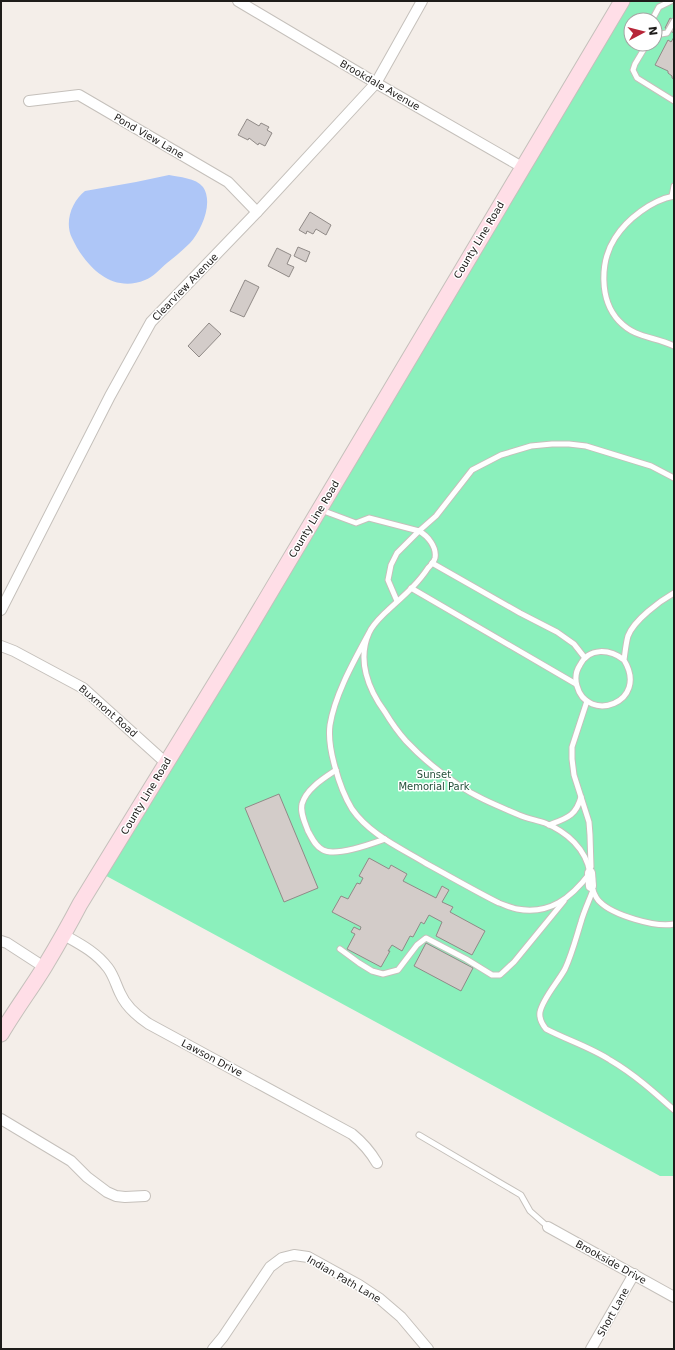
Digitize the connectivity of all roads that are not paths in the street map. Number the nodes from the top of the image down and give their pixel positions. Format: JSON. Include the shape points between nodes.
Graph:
{"nodes":[{"id":1,"x":238,"y":1,"type":"edge"},
{"id":2,"x":422,"y":1,"type":"edge"},
{"id":3,"x":622,"y":1,"type":"edge"},
{"id":4,"x":671,"y":2,"type":"edge"},
{"id":5,"x":674,"y":8,"type":"edge"},
{"id":6,"x":656,"y":12,"type":"edge"},
{"id":7,"x":674,"y":21,"type":"edge"},
{"id":8,"x":663,"y":33,"type":"edge"},
{"id":9,"x":642,"y":52,"type":"edge"},
{"id":10,"x":376,"y":83,"type":"junction"},
{"id":11,"x":29,"y":101,"type":"dead end"},
{"id":12,"x":674,"y":101,"type":"edge"},
{"id":13,"x":522,"y":167,"type":"junction"},
{"id":14,"x":674,"y":186,"type":"edge"},
{"id":15,"x":673,"y":196,"type":"edge"},
{"id":16,"x":256,"y":212,"type":"junction"},
{"id":17,"x":674,"y":346,"type":"edge"},
{"id":18,"x":674,"y":477,"type":"edge"},
{"id":19,"x":320,"y":509,"type":"junction"},
{"id":20,"x":419,"y":531,"type":"junction"},
{"id":21,"x":432,"y":563,"type":"junction"},
{"id":22,"x":411,"y":588,"type":"junction"},
{"id":23,"x":674,"y":593,"type":"edge"},
{"id":24,"x":397,"y":601,"type":"junction"},
{"id":25,"x":1,"y":610,"type":"edge"},
{"id":26,"x":369,"y":633,"type":"junction"},
{"id":27,"x":1,"y":646,"type":"edge"},
{"id":28,"x":585,"y":658,"type":"junction"},
{"id":29,"x":624,"y":660,"type":"junction"},
{"id":30,"x":576,"y":684,"type":"junction"},
{"id":31,"x":587,"y":701,"type":"junction"},
{"id":32,"x":166,"y":763,"type":"junction"},
{"id":33,"x":336,"y":770,"type":"junction"},
{"id":34,"x":581,"y":797,"type":"junction"},
{"id":35,"x":549,"y":825,"type":"junction"},
{"id":36,"x":385,"y":839,"type":"junction"},
{"id":37,"x":590,"y":873,"type":"junction"},
{"id":38,"x":592,"y":888,"type":"junction"},
{"id":39,"x":566,"y":898,"type":"junction"},
{"id":40,"x":674,"y":925,"type":"edge"},
{"id":41,"x":64,"y":935,"type":"junction"},
{"id":42,"x":1,"y":940,"type":"edge"},
{"id":43,"x":340,"y":949,"type":"dead end"},
{"id":44,"x":44,"y":967,"type":"junction"},
{"id":45,"x":1,"y":1034,"type":"edge"},
{"id":46,"x":674,"y":1110,"type":"edge"},
{"id":47,"x":1,"y":1119,"type":"edge"},
{"id":48,"x":419,"y":1135,"type":"dead end"},
{"id":49,"x":377,"y":1163,"type":"dead end"},
{"id":50,"x":145,"y":1196,"type":"dead end"},
{"id":51,"x":548,"y":1227,"type":"joint"},
{"id":52,"x":634,"y":1274,"type":"junction"},
{"id":53,"x":674,"y":1297,"type":"edge"},
{"id":54,"x":213,"y":1349,"type":"edge"},
{"id":55,"x":428,"y":1349,"type":"edge"},
{"id":56,"x":591,"y":1349,"type":"edge"}],
"edges":[{"from":1,"to":10,"type":"street","name":"Brookdale Avenue"},
{"from":2,"to":10,"type":"street","name":"Clearview Avenue"},
{"from":3,"to":13,"type":"main road","name":"County Line Road"},
{"from":4,"to":5,"type":"lane"},
{"from":4,"to":6,"type":"lane","via":[[659,6]]},
{"from":7,"to":8,"type":"lane","via":[[667,32]]},
{"from":9,"to":12,"type":"lane","via":[[633,70],[637,78]]},
{"from":10,"to":13,"type":"street","name":"Brookdale Avenue"},
{"from":10,"to":16,"type":"street","name":"Clearview Avenue"},
{"from":11,"to":16,"type":"street","name":"Pond View Lane","via":[[79,95],[228,182]]},
{"from":13,"to":19,"type":"main road","name":"County Line Road"},
{"from":14,"to":15,"type":"lane"},
{"from":15,"to":17,"type":"lane","via":[[647,207],[620,231],[606,261],[604,281],[609,306],[619,321],[640,336]]},
{"from":16,"to":25,"type":"street","name":"Clearview Avenue","via":[[151,322],[110,396]]},
{"from":18,"to":20,"type":"lane","via":[[651,466],[586,446],[531,446],[501,455],[472,470],[436,516]]},
{"from":19,"to":20,"type":"lane","via":[[356,523],[369,518]]},
{"from":19,"to":32,"type":"main road","name":"County Line Road"},
{"from":20,"to":21,"type":"lane","via":[[429,538],[432,545],[435,553]]},
{"from":20,"to":24,"type":"lane","via":[[397,553],[391,565],[388,580]]},
{"from":21,"to":22,"type":"lane"},
{"from":21,"to":28,"type":"lane","via":[[557,632],[574,644]]},
{"from":22,"to":24,"type":"lane"},
{"from":22,"to":30,"type":"lane"},
{"from":23,"to":29,"type":"lane","via":[[651,609],[632,630],[628,636]]},
{"from":24,"to":26,"type":"lane","via":[[375,623]]},
{"from":26,"to":33,"type":"lane","via":[[348,674],[330,725],[331,754]]},
{"from":26,"to":35,"type":"lane","via":[[363,656],[370,688],[406,741],[457,784],[480,798]]},
{"from":27,"to":32,"type":"street","name":"Buxmont Road","via":[[82,688]]},
{"from":28,"to":29,"type":"lane","via":[[592,653],[605,651]]},
{"from":28,"to":30,"type":"lane","via":[[577,670]]},
{"from":29,"to":31,"type":"lane","via":[[631,677],[626,694],[612,705],[595,705]]},
{"from":30,"to":31,"type":"lane"},
{"from":31,"to":34,"type":"lane","via":[[572,747],[574,775]]},
{"from":32,"to":41,"type":"main road","name":"County Line Road","via":[[80,904]]},
{"from":33,"to":36,"type":"lane","via":[[344,795],[353,810]]},
{"from":33,"to":36,"type":"lane","via":[[316,784],[302,804],[303,818],[313,842],[323,850],[336,852],[359,848]]},
{"from":34,"to":35,"type":"lane","via":[[578,808],[566,819]]},
{"from":34,"to":38,"type":"lane","via":[[590,835]]},
{"from":35,"to":37,"type":"lane","via":[[567,836],[584,854]]},
{"from":36,"to":39,"type":"lane","via":[[477,892],[516,909],[543,909]]},
{"from":37,"to":38,"type":"street"},
{"from":37,"to":39,"type":"lane","via":[[577,890]]},
{"from":38,"to":40,"type":"lane","via":[[598,902],[622,915],[636,920]]},
{"from":38,"to":46,"type":"lane","via":[[565,968],[543,1003],[540,1012],[542,1025],[611,1060],[637,1077]]},
{"from":39,"to":43,"type":"lane","via":[[500,976],[492,975],[426,938],[417,945],[398,970],[383,974],[372,971]]},
{"from":41,"to":44,"type":"main road","name":"County Line Road"},
{"from":41,"to":49,"type":"street","name":"Lawson Drive","via":[[99,957],[109,969],[120,994],[138,1016],[352,1134],[362,1142]]},
{"from":42,"to":44,"type":"street"},
{"from":44,"to":45,"type":"main road","name":"County Line Road"},
{"from":47,"to":50,"type":"street","via":[[71,1161],[106,1192],[125,1197]]},
{"from":48,"to":51,"type":"lane","via":[[521,1196],[530,1211]]},
{"from":51,"to":52,"type":"street","name":"Brookside Drive"},
{"from":52,"to":53,"type":"street","name":"Brookside Drive"},
{"from":52,"to":56,"type":"street","name":"Short Lane"},
{"from":54,"to":55,"type":"street","name":"Indian Path Lane","via":[[224,1337],[274,1262],[294,1255],[308,1257],[380,1299],[406,1322]]}]}
